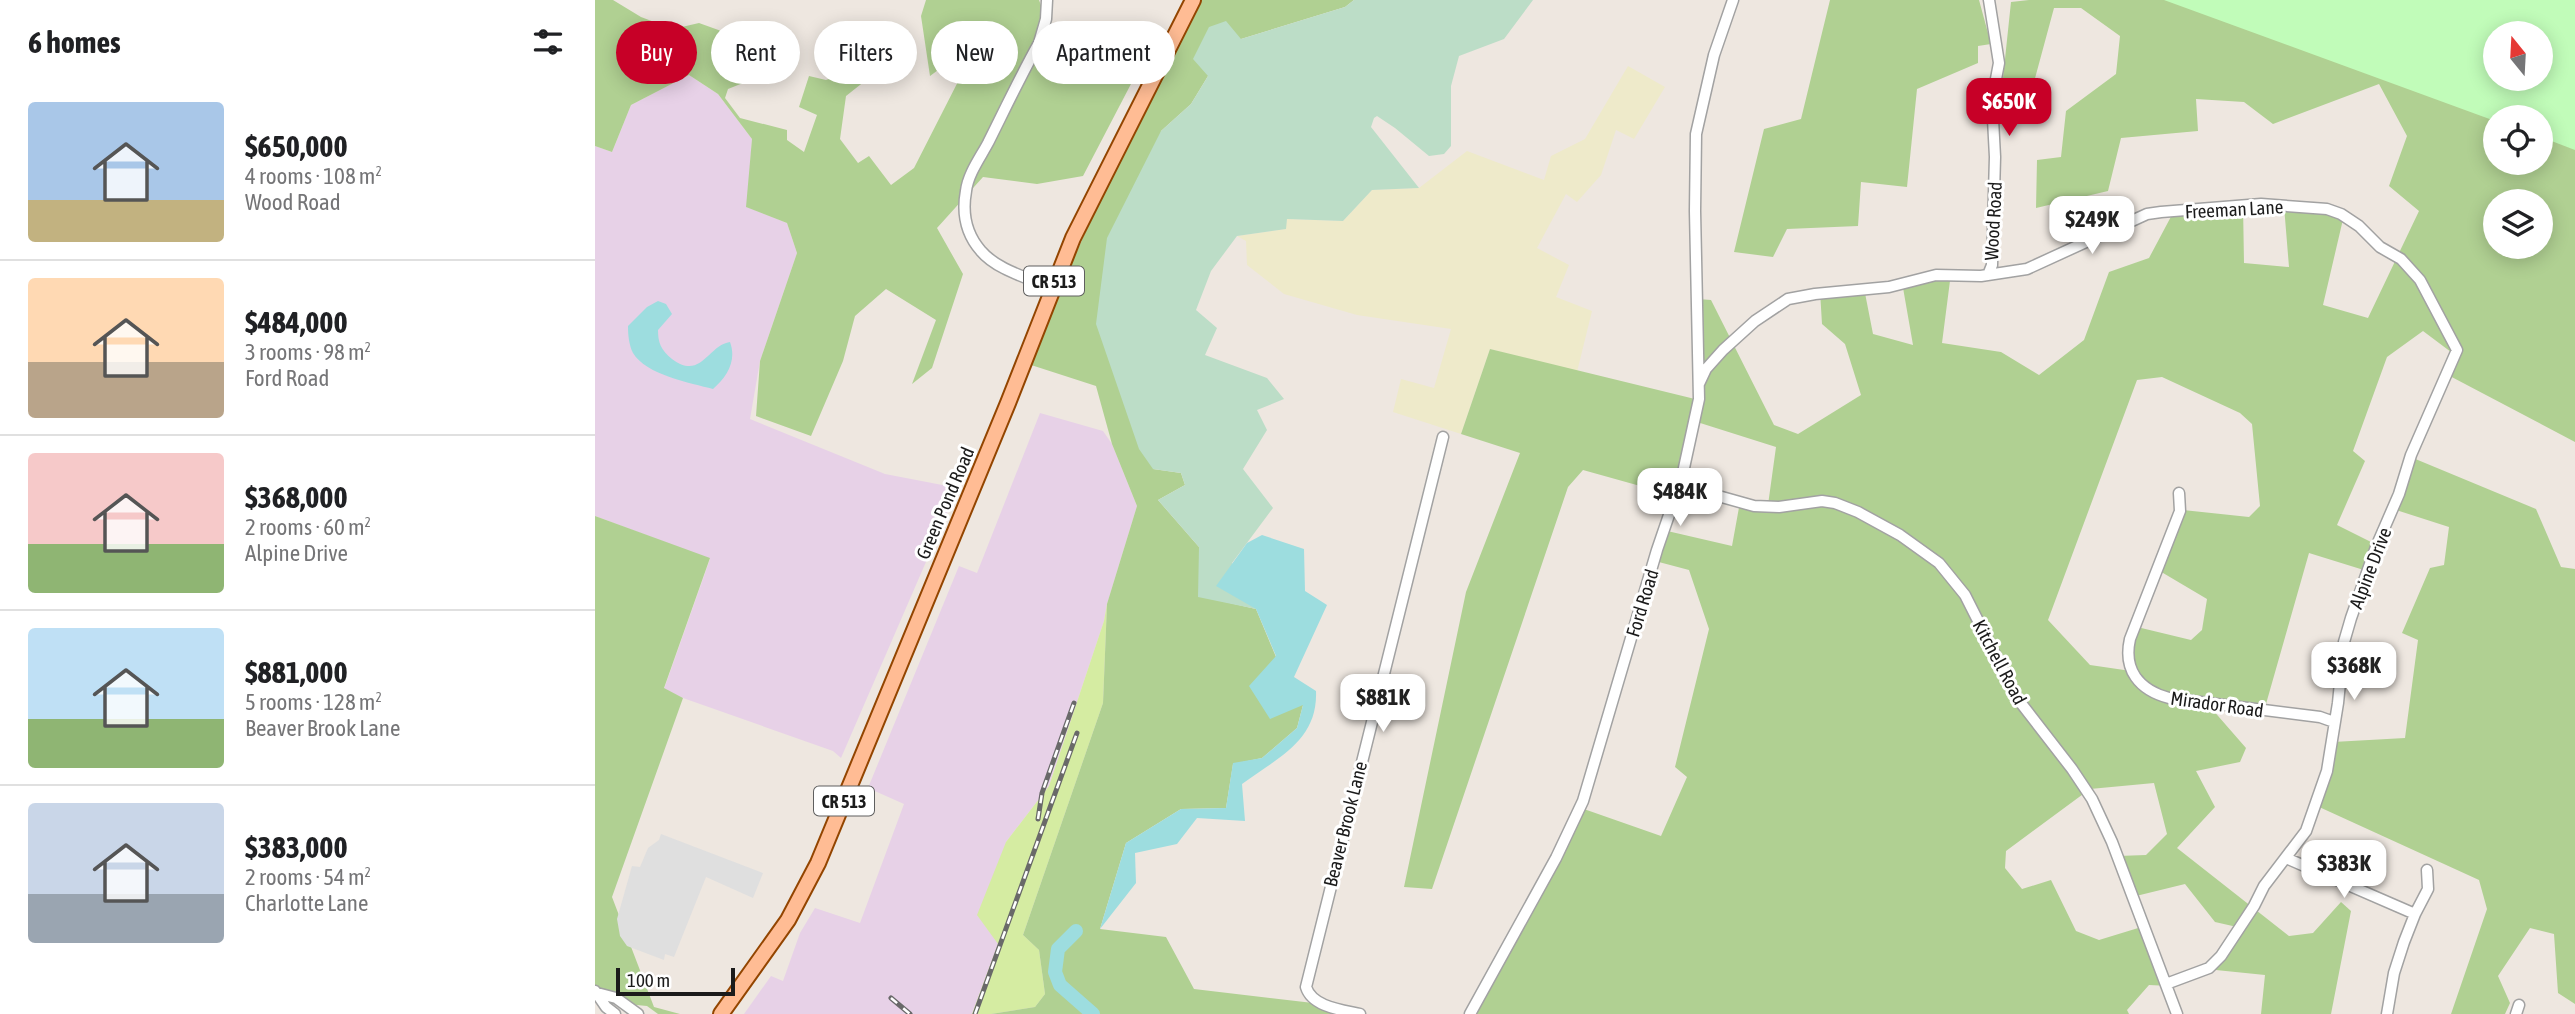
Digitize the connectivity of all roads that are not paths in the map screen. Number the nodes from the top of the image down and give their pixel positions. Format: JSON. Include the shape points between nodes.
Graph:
{"nodes":[{"id":1,"x":1047,"y":0,"type":"edge"},
{"id":2,"x":1193,"y":0,"type":"edge"},
{"id":3,"x":1733,"y":0,"type":"edge"},
{"id":4,"x":1989,"y":0,"type":"edge"},
{"id":5,"x":1988,"y":275,"type":"junction"},
{"id":6,"x":1051,"y":288,"type":"junction"},
{"id":7,"x":2457,"y":350,"type":"joint"},
{"id":8,"x":1699,"y":384,"type":"junction"},
{"id":9,"x":1443,"y":437,"type":"dead end"},
{"id":10,"x":1679,"y":485,"type":"junction"},
{"id":11,"x":2179,"y":493,"type":"dead end"},
{"id":12,"x":2334,"y":722,"type":"junction"},
{"id":13,"x":2286,"y":858,"type":"junction"},
{"id":14,"x":2427,"y":870,"type":"dead end"},
{"id":15,"x":2414,"y":914,"type":"junction"},
{"id":16,"x":2166,"y":984,"type":"junction"},
{"id":17,"x":596,"y":992,"type":"edge"},
{"id":18,"x":615,"y":1014,"type":"edge"},
{"id":19,"x":638,"y":1014,"type":"edge"},
{"id":20,"x":721,"y":1014,"type":"edge"},
{"id":21,"x":1360,"y":1014,"type":"edge"},
{"id":22,"x":1470,"y":1014,"type":"edge"},
{"id":23,"x":2177,"y":1014,"type":"edge"},
{"id":24,"x":2387,"y":1014,"type":"edge"}],
"edges":[{"from":1,"to":6,"type":"street","via":[[1039,43],[969,178],[964,219],[980,251],[1000,266]]},
{"from":2,"to":6,"type":"main road","name":"Green Pond Road","number":"CR 513"},
{"from":3,"to":8,"type":"street","name":"Ford Road","via":[[1714,55],[1696,134]]},
{"from":4,"to":5,"type":"street","name":"Wood Road","via":[[1999,63],[1992,100],[1995,201]]},
{"from":5,"to":7,"type":"street","name":"Freeman Lane","via":[[2027,269],[2147,214],[2261,204],[2327,209],[2350,219],[2414,273]]},
{"from":5,"to":8,"type":"street","name":"Freeman Lane","via":[[1936,275],[1889,287],[1788,299],[1723,350]]},
{"from":6,"to":20,"type":"main road","name":"Green Pond Road","number":"CR 513","via":[[818,863],[788,920]]},
{"from":7,"to":12,"type":"street","name":"Alpine Drive","via":[[2411,455],[2351,618]]},
{"from":8,"to":10,"type":"street","name":"Ford Road"},
{"from":9,"to":21,"type":"street","name":"Beaver Brook Lane","via":[[1305,987],[1318,1002]]},
{"from":10,"to":16,"type":"street","name":"Kitchell Road","via":[[1754,506],[1835,503],[1900,535],[1939,563],[1965,595],[2017,698],[2092,799]]},
{"from":10,"to":22,"type":"street","name":"Ford Road","via":[[1583,801]]},
{"from":11,"to":12,"type":"street","name":"Mirador Road","via":[[2180,511],[2130,639],[2128,658],[2134,678],[2146,689],[2169,698]]},
{"from":12,"to":13,"type":"street","name":"Alpine Drive","via":[[2315,810]]},
{"from":13,"to":15,"type":"street"},
{"from":13,"to":16,"type":"street","name":"Alpine Drive","via":[[2221,956],[2209,968]]},
{"from":14,"to":15,"type":"street","via":[[2428,889]]},
{"from":15,"to":24,"type":"street","via":[[2394,973]]},
{"from":16,"to":23,"type":"street","name":"Kitchell Road"},
{"from":17,"to":18,"type":"street"},
{"from":17,"to":19,"type":"street","via":[[616,998]]}]}
